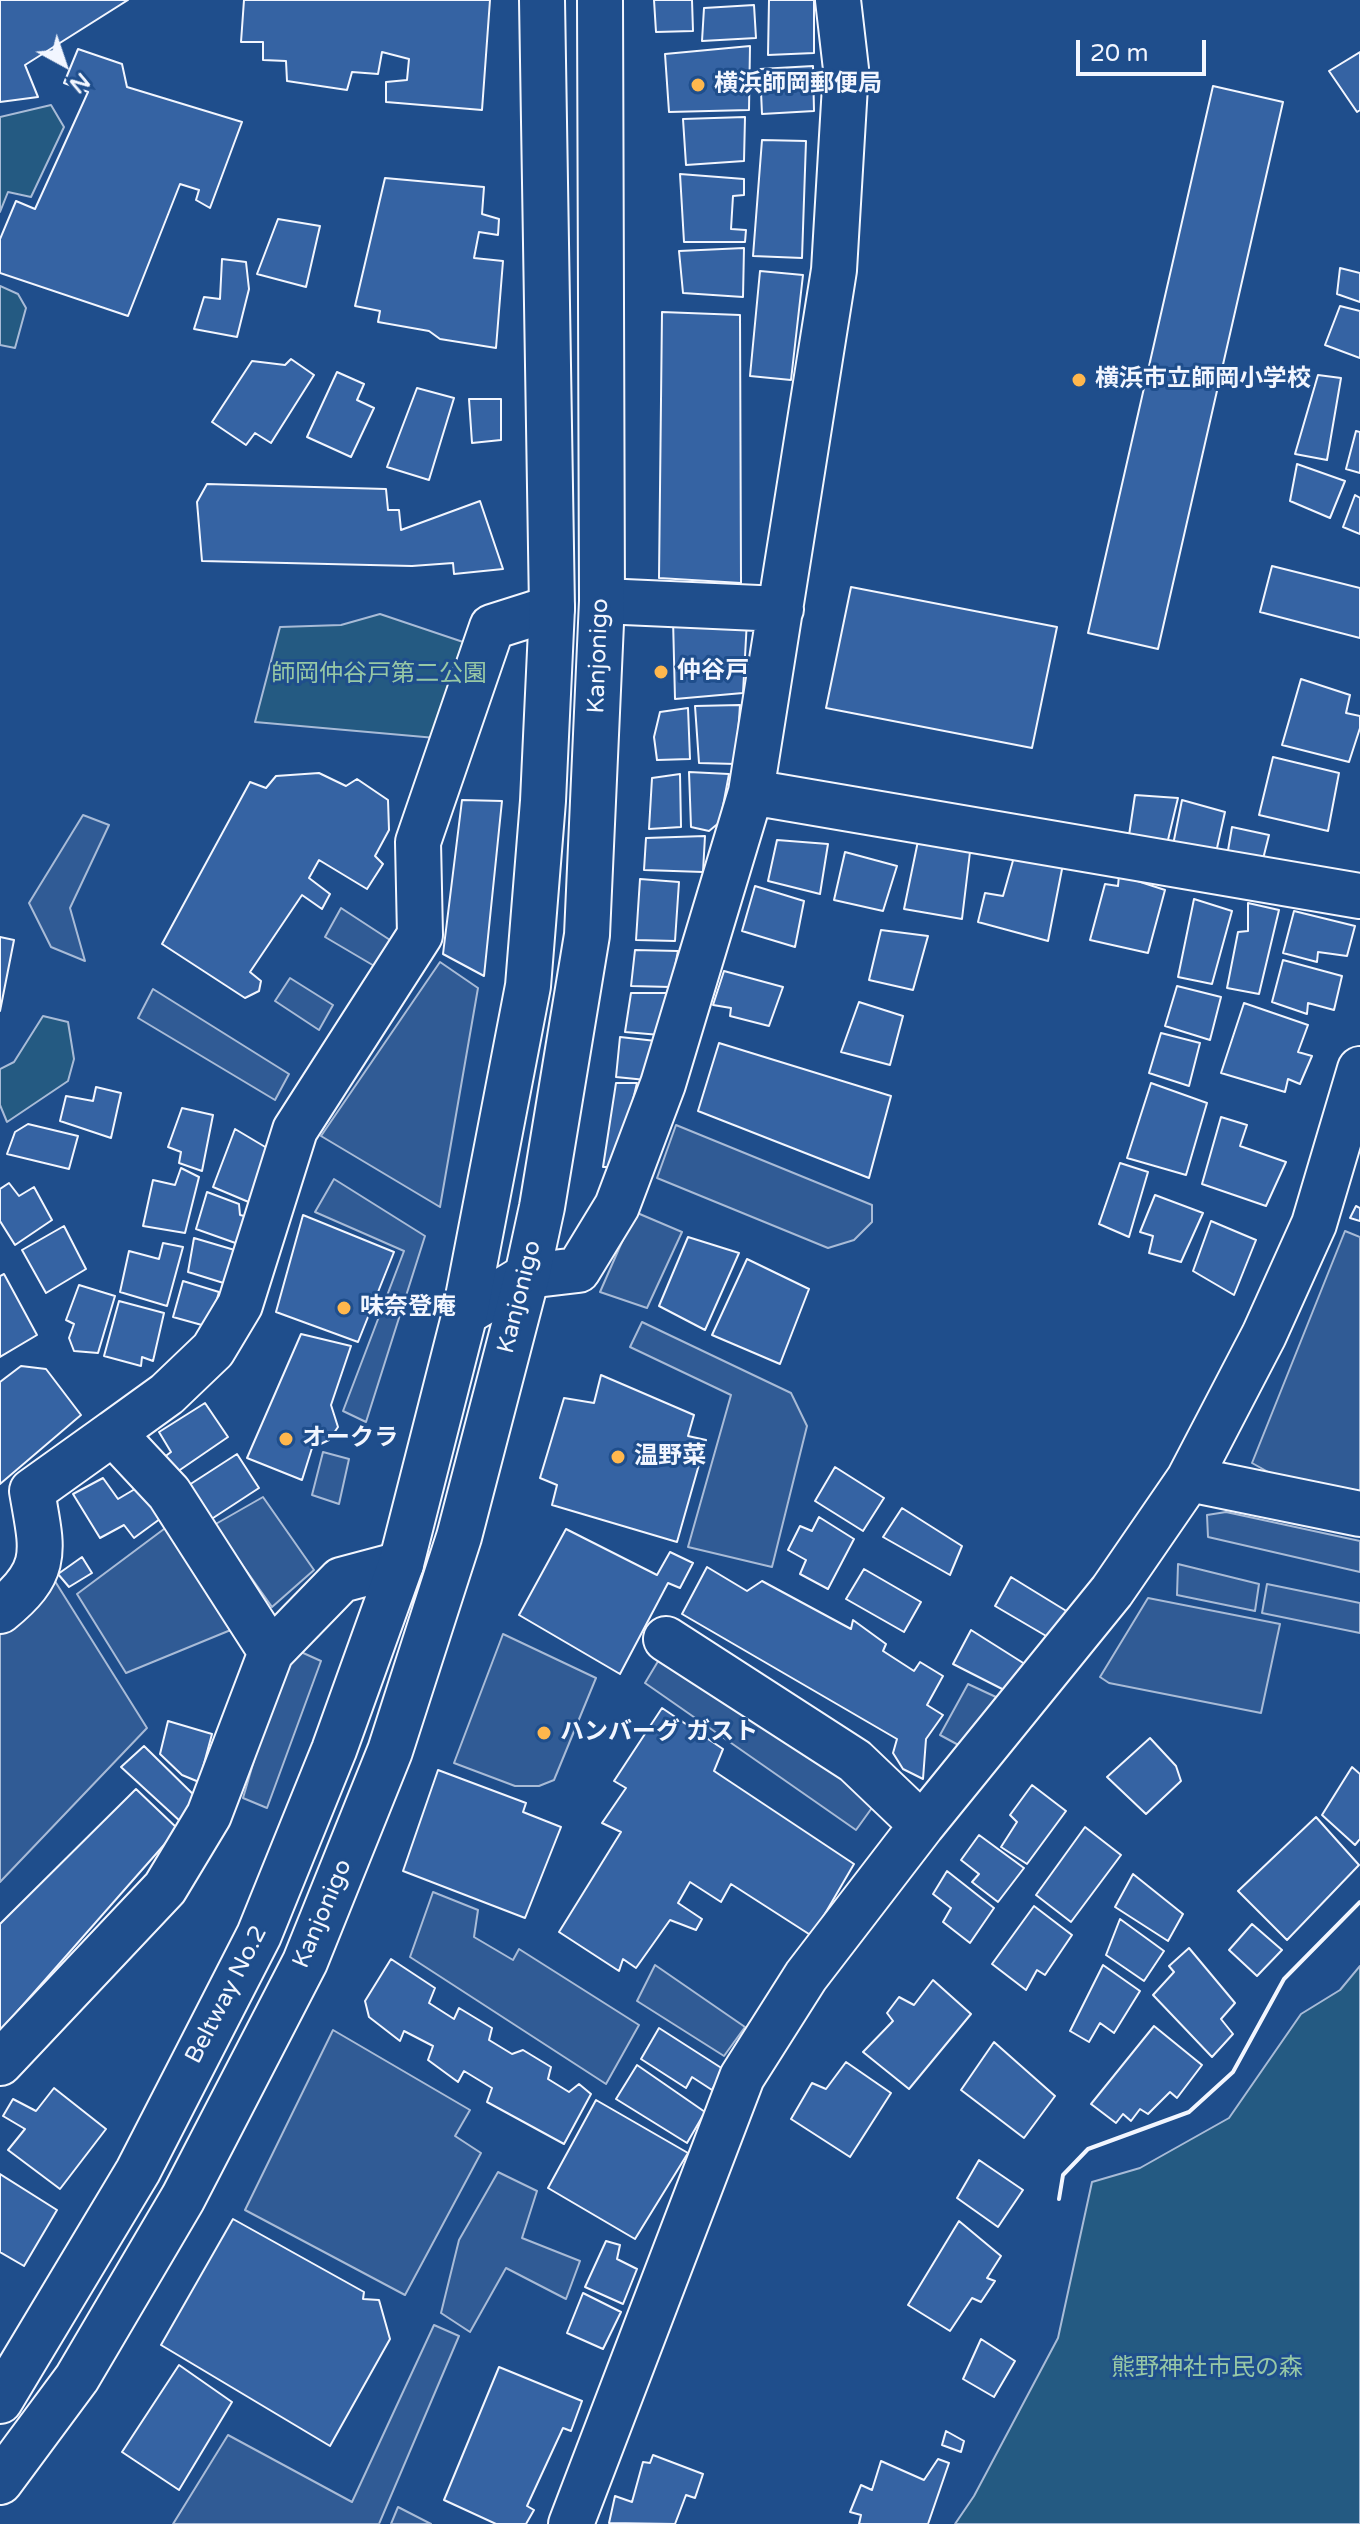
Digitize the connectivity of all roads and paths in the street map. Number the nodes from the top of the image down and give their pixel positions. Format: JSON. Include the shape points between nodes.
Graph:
{"nodes":[{"id":1,"x":542,"y":0,"type":"edge"},
{"id":2,"x":600,"y":0,"type":"edge"},
{"id":3,"x":838,"y":0,"type":"edge"},
{"id":4,"x":602,"y":601,"type":"junction"},
{"id":5,"x":552,"y":608,"type":"junction"},
{"id":6,"x":781,"y":609,"type":"junction"},
{"id":7,"x":751,"y":792,"type":"junction"},
{"id":8,"x":1360,"y":896,"type":"edge"},
{"id":9,"x":1360,"y":1069,"type":"edge"},
{"id":10,"x":527,"y":1276,"type":"junction"},
{"id":11,"x":465,"y":1313,"type":"junction"},
{"id":12,"x":113,"y":1433,"type":"junction"},
{"id":13,"x":1189,"y":1479,"type":"junction"},
{"id":14,"x":1360,"y":1514,"type":"edge"},
{"id":15,"x":401,"y":1564,"type":"junction"},
{"id":16,"x":0,"y":1611,"type":"edge"},
{"id":17,"x":666,"y":1639,"type":"dead end"},
{"id":18,"x":271,"y":1652,"type":"junction"},
{"id":19,"x":922,"y":1825,"type":"junction"},
{"id":20,"x":0,"y":2063,"type":"edge"},
{"id":21,"x":0,"y":2401,"type":"edge"},
{"id":22,"x":0,"y":2482,"type":"edge"},
{"id":23,"x":571,"y":2524,"type":"edge"}],
"edges":[{"from":1,"to":5,"type":"street","name":"Kanjonigo"},
{"from":2,"to":4,"type":"street","name":"Kanjonigo"},
{"from":3,"to":6,"type":"street","via":[[846,69],[834,270]]},
{"from":4,"to":6,"type":"street"},
{"from":4,"to":10,"type":"street","name":"Kanjonigo","via":[[587,935]]},
{"from":5,"to":11,"type":"street","name":"Kanjonigo","via":[[528,986]]},
{"from":5,"to":12,"type":"street","via":[[492,627],[418,842],[420,935],[295,1130],[240,1305],[213,1350],[167,1394]]},
{"from":6,"to":7,"type":"street"},
{"from":7,"to":8,"type":"street"},
{"from":7,"to":10,"type":"street","via":[[663,1084],[617,1206],[578,1270]]},
{"from":9,"to":13,"type":"street","via":[[1314,1224]]},
{"from":10,"to":11,"type":"street"},
{"from":10,"to":22,"type":"street","name":"Kanjonigo","via":[[459,1537],[390,1751],[305,1962],[176,2211],[77,2378]]},
{"from":11,"to":15,"type":"street","name":"Kanjonigo"},
{"from":12,"to":16,"type":"street","via":[[32,1491],[43,1553],[24,1591]]},
{"from":12,"to":18,"type":"street","via":[[169,1493]]},
{"from":13,"to":14,"type":"street"},
{"from":13,"to":19,"type":"street","via":[[1112,1591]]},
{"from":15,"to":18,"type":"street","via":[[341,1580]]},
{"from":15,"to":21,"type":"street","name":"Beltway No.2","via":[[259,1935],[138,2171]]},
{"from":17,"to":19,"type":"street","via":[[855,1761]]},
{"from":18,"to":20,"type":"street","via":[[209,1815],[165,1888]]},
{"from":19,"to":23,"type":"street","via":[[806,1976],[742,2077]]}]}
